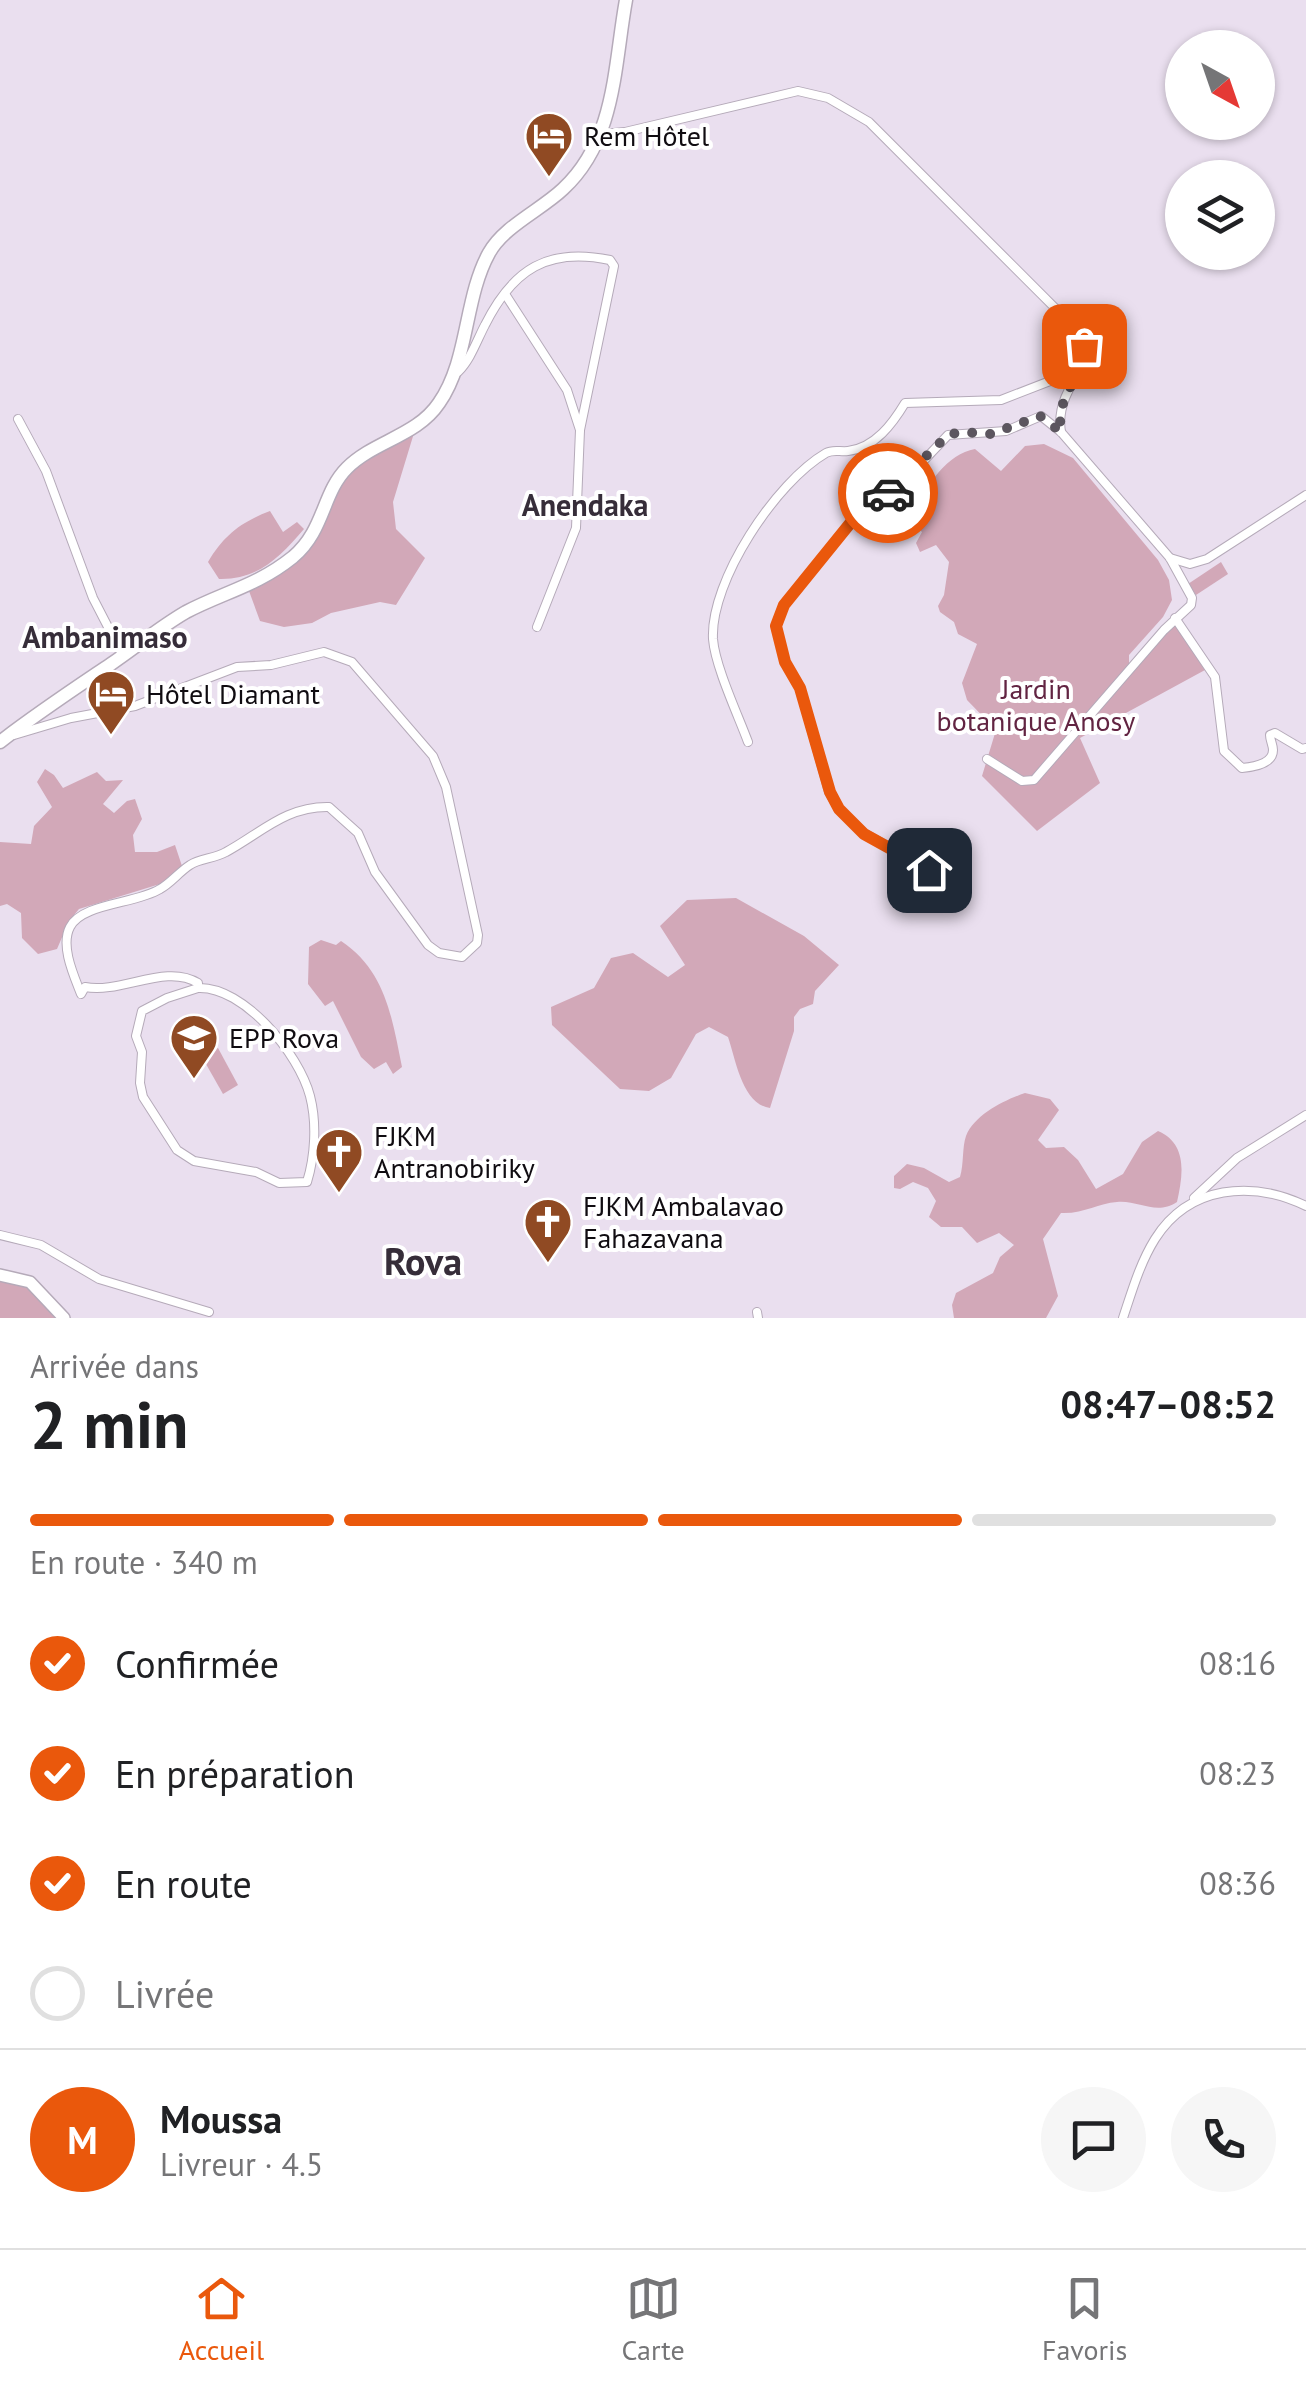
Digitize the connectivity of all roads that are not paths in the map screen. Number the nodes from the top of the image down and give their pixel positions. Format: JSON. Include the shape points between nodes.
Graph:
{"nodes":[{"id":1,"x":626,"y":0,"type":"edge"},
{"id":2,"x":602,"y":134,"type":"junction"},
{"id":3,"x":505,"y":294,"type":"junction"},
{"id":4,"x":1084,"y":367,"type":"junction"},
{"id":5,"x":452,"y":376,"type":"junction"},
{"id":6,"x":18,"y":419,"type":"dead end"},
{"id":7,"x":580,"y":430,"type":"junction"},
{"id":8,"x":1061,"y":432,"type":"junction"},
{"id":9,"x":1306,"y":495,"type":"edge"},
{"id":10,"x":1170,"y":558,"type":"junction"},
{"id":11,"x":1176,"y":618,"type":"junction"},
{"id":12,"x":538,"y":627,"type":"dead end"},
{"id":13,"x":123,"y":656,"type":"junction"},
{"id":14,"x":3,"y":740,"type":"edge"},
{"id":15,"x":748,"y":742,"type":"dead end"},
{"id":16,"x":1306,"y":748,"type":"edge"},
{"id":17,"x":987,"y":759,"type":"dead end"},
{"id":18,"x":929,"y":870,"type":"dead end"},
{"id":19,"x":198,"y":988,"type":"junction"},
{"id":20,"x":1306,"y":1115,"type":"edge"},
{"id":21,"x":1189,"y":1203,"type":"junction"},
{"id":22,"x":1306,"y":1206,"type":"edge"},
{"id":23,"x":0,"y":1235,"type":"edge"},
{"id":24,"x":0,"y":1275,"type":"edge"},
{"id":25,"x":209,"y":1312,"type":"dead end"},
{"id":26,"x":64,"y":1318,"type":"edge"},
{"id":27,"x":1122,"y":1318,"type":"edge"}],
"edges":[{"from":1,"to":2,"type":"main road"},
{"from":2,"to":4,"type":"street","via":[[798,91],[828,98],[868,122],[1074,327],[1084,346]]},
{"from":2,"to":5,"type":"main road","via":[[567,186],[487,256]]},
{"from":3,"to":5,"type":"street"},
{"from":3,"to":7,"type":"street","via":[[568,390]]},
{"from":3,"to":7,"type":"street","via":[[520,275],[552,258],[599,258],[614,266]]},
{"from":4,"to":8,"type":"street","via":[[1069,385],[1058,418]]},
{"from":4,"to":15,"type":"street","via":[[1012,397],[905,403],[881,434],[858,449],[829,451],[760,517],[724,583],[713,625]]},
{"from":5,"to":13,"type":"main road","via":[[427,418],[344,471],[317,530],[286,562],[252,586],[190,610]]},
{"from":6,"to":13,"type":"street"},
{"from":7,"to":12,"type":"street","via":[[576,528]]},
{"from":8,"to":10,"type":"street"},
{"from":8,"to":18,"type":"street","via":[[1040,416],[991,434],[948,435],[852,521],[779,615],[785,662],[800,688],[839,809],[864,834]]},
{"from":9,"to":10,"type":"street","via":[[1207,559],[1190,564]]},
{"from":10,"to":11,"type":"street","via":[[1192,598]]},
{"from":11,"to":16,"type":"street","via":[[1215,677],[1224,751],[1242,768],[1269,758],[1275,732]]},
{"from":11,"to":17,"type":"street","via":[[1034,780]]},
{"from":13,"to":14,"type":"main road"},
{"from":14,"to":19,"type":"street","via":[[135,706],[214,673],[324,652],[352,662],[417,736],[446,787],[478,934],[471,951],[452,957],[428,945],[375,872],[358,833],[329,807],[304,808],[188,866],[159,890],[85,912],[70,926],[69,960],[81,994],[85,988],[166,976],[193,979]]},
{"from":19,"to":19,"type":"street","via":[[222,990],[253,1012],[306,1083],[314,1125],[307,1182],[279,1183],[194,1161],[171,1142],[143,1096],[136,1036],[142,1012]]},
{"from":20,"to":21,"type":"street","via":[[1236,1158]]},
{"from":21,"to":22,"type":"street","via":[[1231,1189]]},
{"from":21,"to":27,"type":"street","via":[[1154,1240]]},
{"from":23,"to":25,"type":"street","via":[[42,1245],[100,1279]]},
{"from":24,"to":26,"type":"street","via":[[30,1282]]}]}
